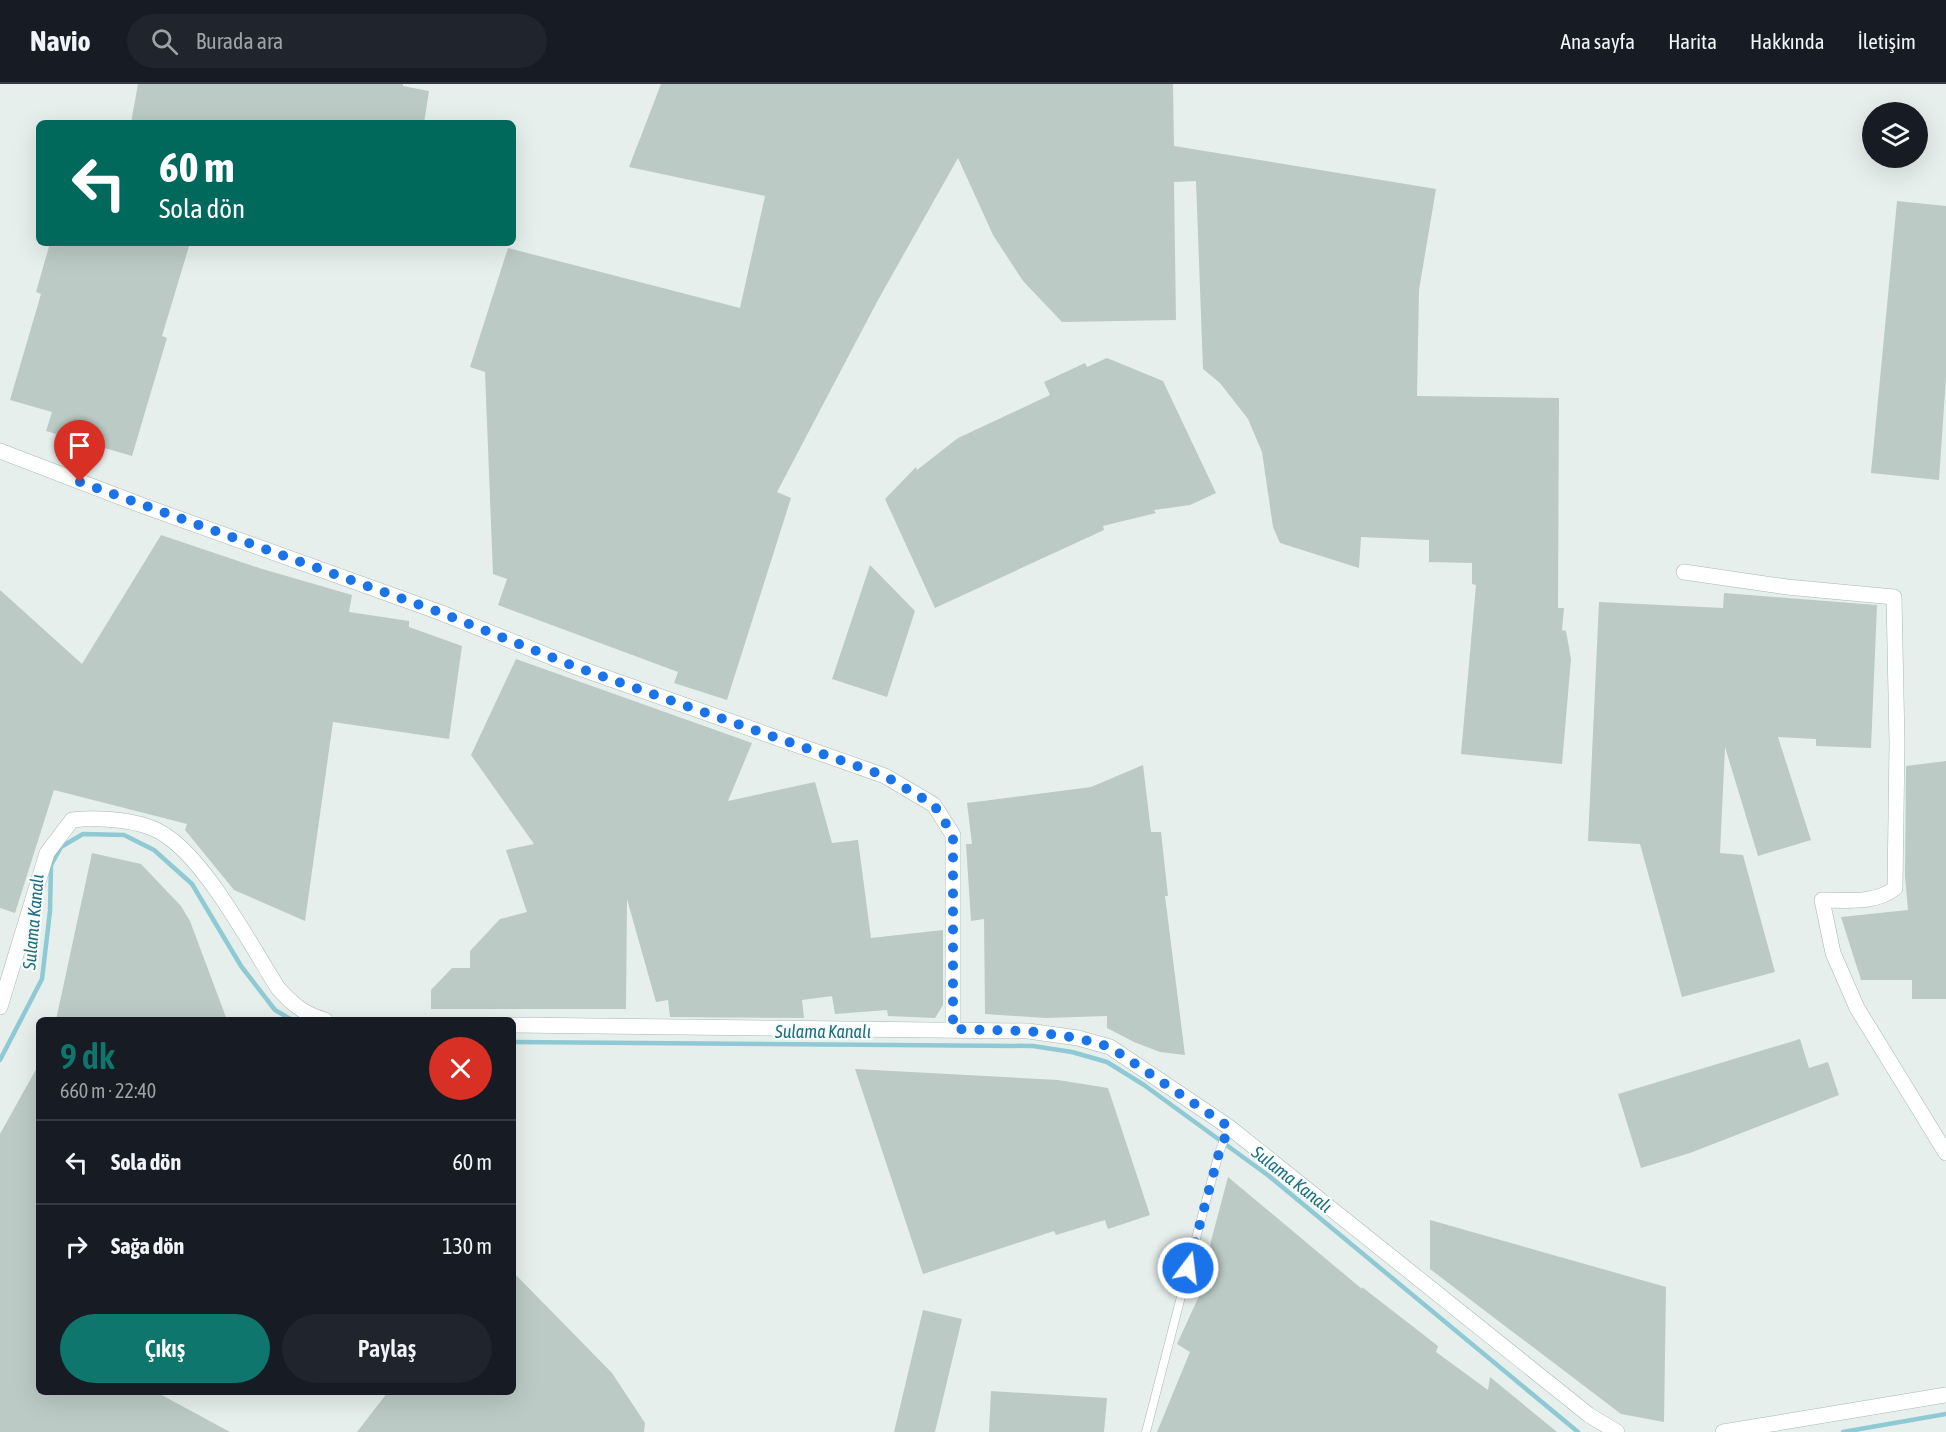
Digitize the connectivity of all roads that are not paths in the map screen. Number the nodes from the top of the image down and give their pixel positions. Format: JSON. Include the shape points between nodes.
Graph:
{"nodes":[{"id":1,"x":0,"y":451,"type":"edge"},
{"id":2,"x":1684,"y":572,"type":"dead end"},
{"id":3,"x":0,"y":1007,"type":"edge"},
{"id":4,"x":314,"y":1017,"type":"edge"},
{"id":5,"x":516,"y":1025,"type":"edge"},
{"id":6,"x":953,"y":1029,"type":"junction"},
{"id":7,"x":1229,"y":1127,"type":"junction"},
{"id":8,"x":1946,"y":1153,"type":"edge"},
{"id":9,"x":1946,"y":1395,"type":"edge"},
{"id":10,"x":1146,"y":1432,"type":"edge"},
{"id":11,"x":1617,"y":1432,"type":"edge"},
{"id":12,"x":1723,"y":1432,"type":"edge"}],
"edges":[{"from":1,"to":6,"type":"street","via":[[439,612],[576,667],[885,776],[934,805],[953,835]]},
{"from":2,"to":8,"type":"street","via":[[1894,597],[1895,888],[1887,895],[1867,900],[1822,900],[1833,953],[1857,1008]]},
{"from":3,"to":4,"type":"street","via":[[47,853],[72,820],[102,817],[164,833],[195,860],[278,988],[292,1005]]},
{"from":5,"to":6,"type":"street"},
{"from":6,"to":7,"type":"street","via":[[1028,1031],[1110,1047]]},
{"from":7,"to":10,"type":"lane"},
{"from":7,"to":11,"type":"street","via":[[1588,1415]]},
{"from":9,"to":12,"type":"street"}]}
